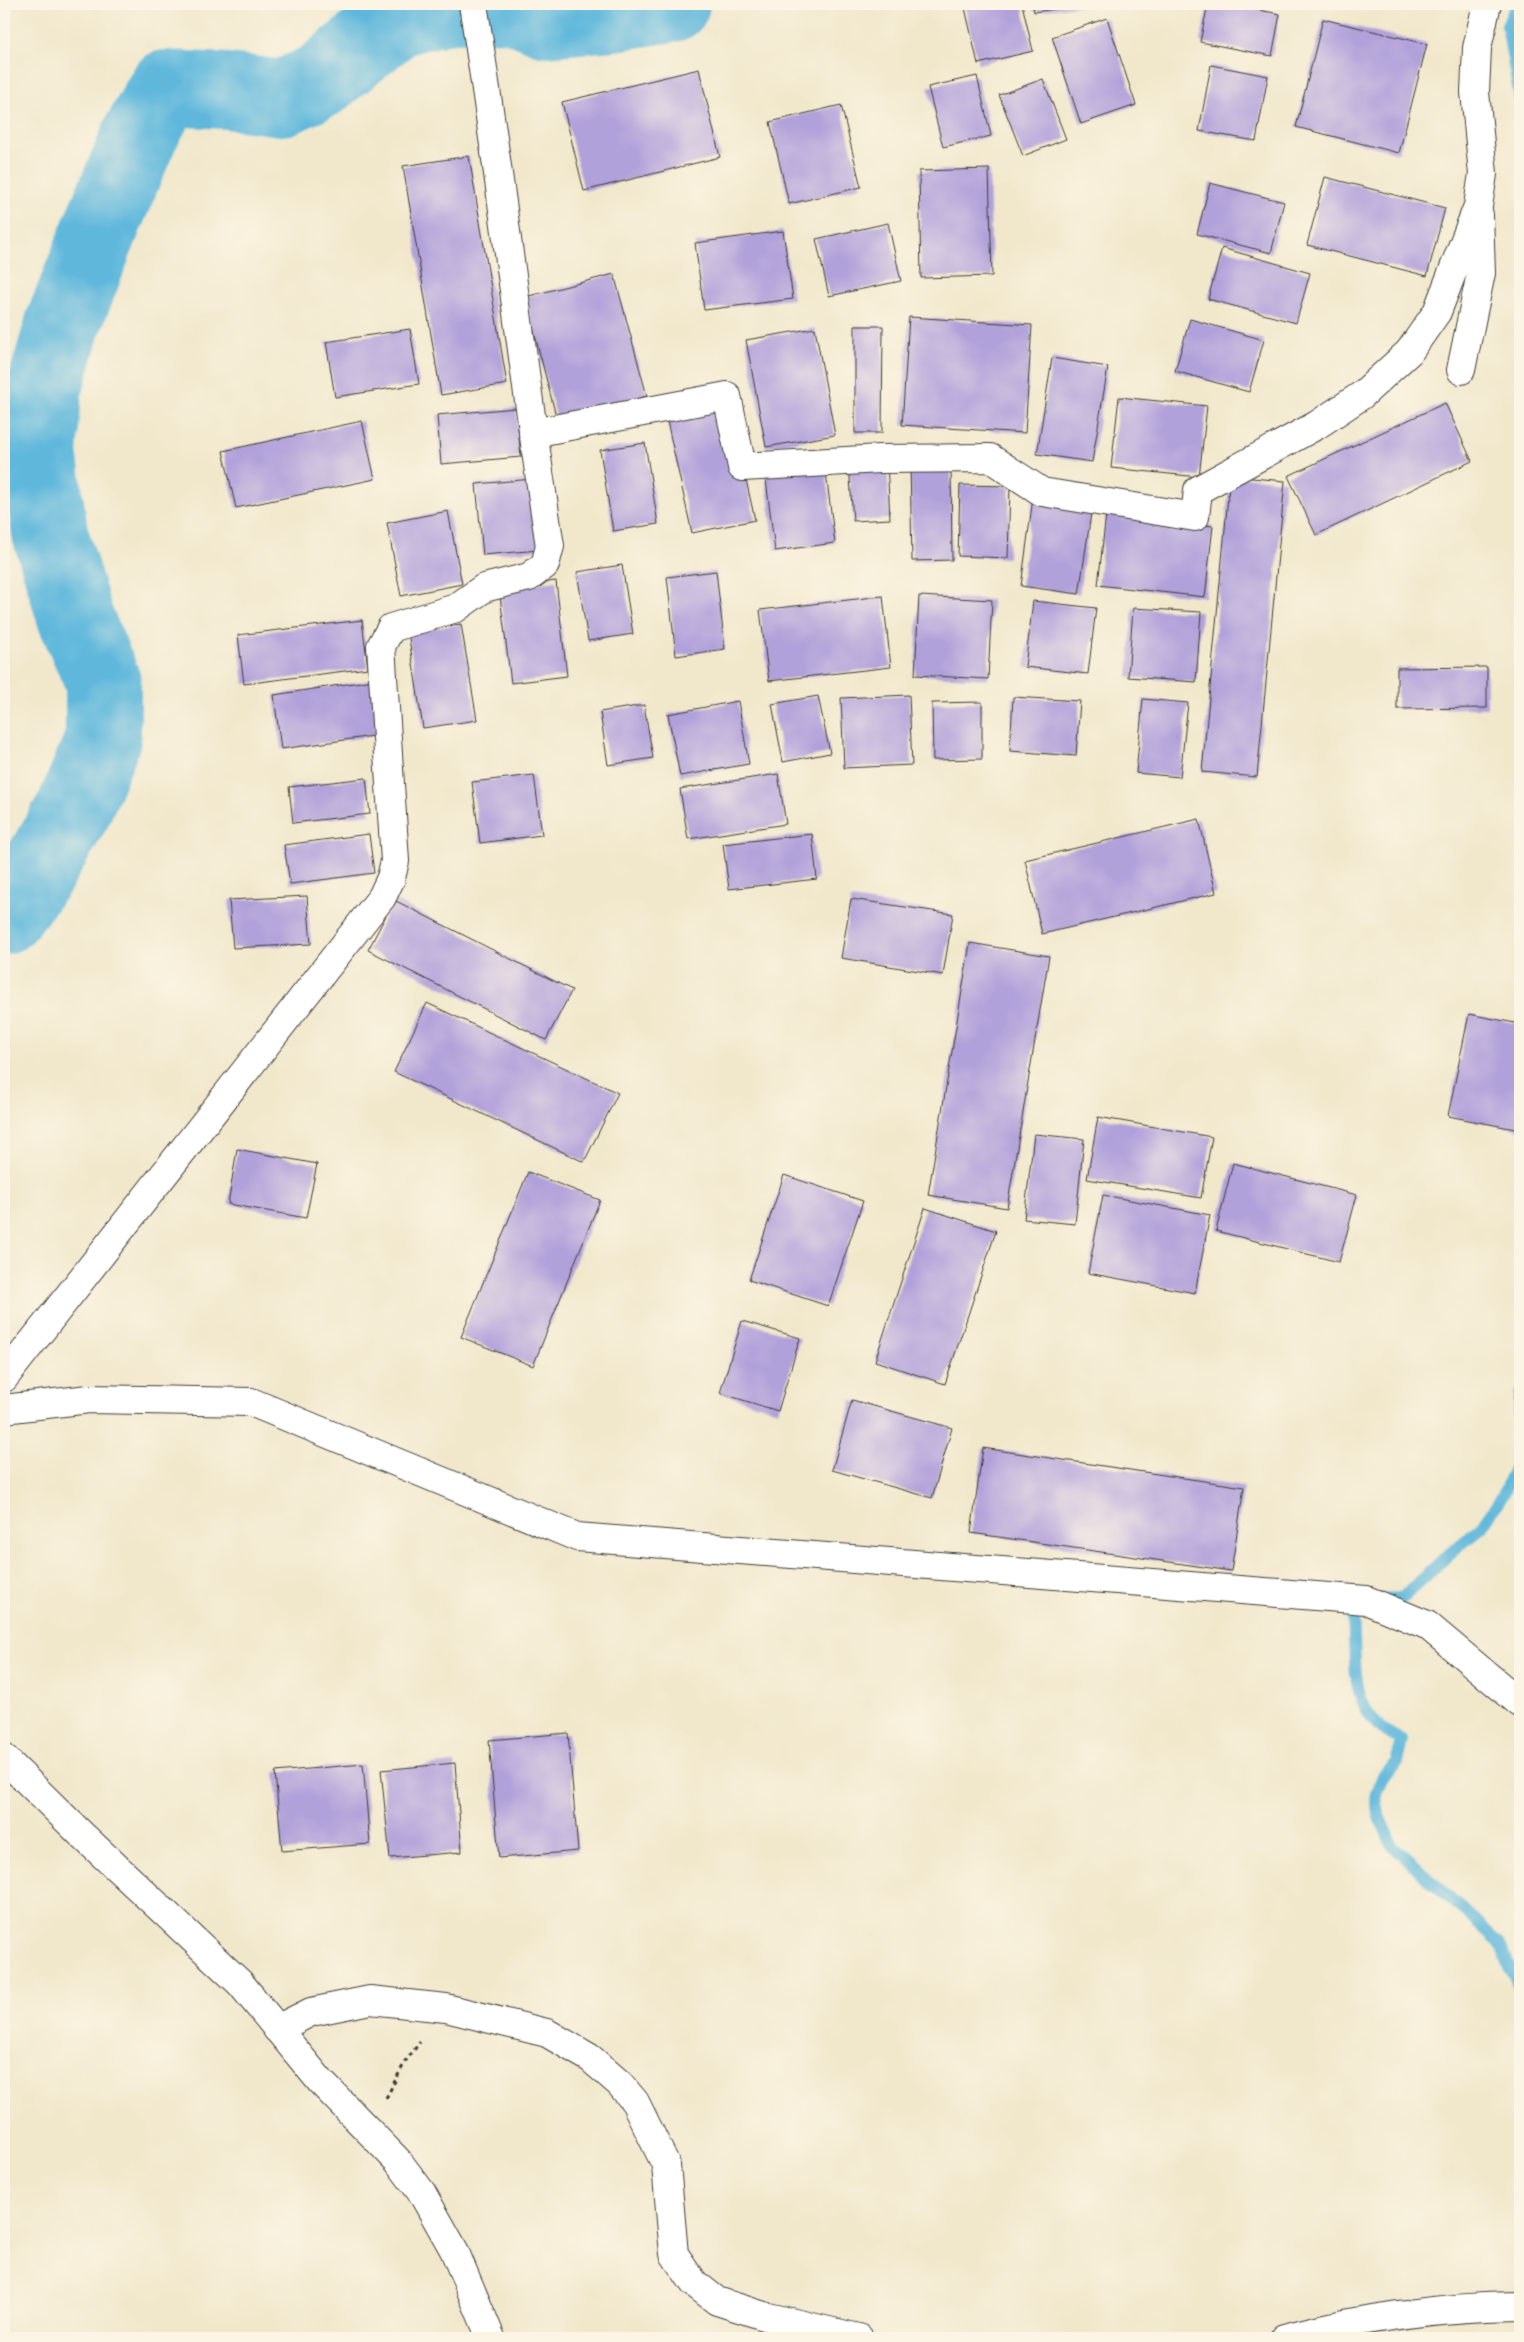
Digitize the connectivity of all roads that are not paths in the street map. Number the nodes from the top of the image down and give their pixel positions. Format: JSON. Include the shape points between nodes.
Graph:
{"nodes":[{"id":1,"x":473,"y":4,"type":"edge"},
{"id":2,"x":1487,"y":4,"type":"edge"},
{"id":3,"x":1478,"y":206,"type":"junction"},
{"id":4,"x":1461,"y":370,"type":"dead end"},
{"id":5,"x":532,"y":434,"type":"junction"},
{"id":6,"x":4,"y":1378,"type":"edge"},
{"id":7,"x":4,"y":1409,"type":"edge"},
{"id":8,"x":1520,"y":1703,"type":"edge"},
{"id":9,"x":4,"y":1758,"type":"edge"},
{"id":10,"x":277,"y":2029,"type":"junction"},
{"id":11,"x":1520,"y":2306,"type":"edge"},
{"id":12,"x":491,"y":2338,"type":"edge"},
{"id":13,"x":859,"y":2338,"type":"edge"},
{"id":14,"x":1284,"y":2338,"type":"edge"}],
"edges":[{"from":1,"to":5,"type":"street"},
{"from":2,"to":3,"type":"street","via":[[1477,48],[1475,92],[1483,174]]},
{"from":3,"to":4,"type":"street","via":[[1481,273]]},
{"from":3,"to":5,"type":"street","via":[[1437,312],[1409,352],[1362,395],[1317,425],[1198,490],[1195,517],[1042,492],[990,458],[880,459],[742,467],[727,396]]},
{"from":5,"to":6,"type":"street","via":[[550,546],[545,565],[529,577],[484,588],[456,608],[391,628],[381,646],[395,861],[382,897]]},
{"from":7,"to":8,"type":"street","via":[[89,1399],[251,1402],[577,1537],[1366,1600],[1428,1624]]},
{"from":9,"to":10,"type":"street","via":[[240,1983]]},
{"from":10,"to":12,"type":"street","via":[[321,2082],[398,2161],[422,2194],[454,2250]]},
{"from":10,"to":13,"type":"street","via":[[311,2012],[370,2000],[446,2008],[547,2033],[590,2058],[635,2102],[666,2165],[674,2254],[694,2283],[717,2301],[764,2316]]},
{"from":11,"to":14,"type":"street","via":[[1454,2310],[1329,2326]]}]}
